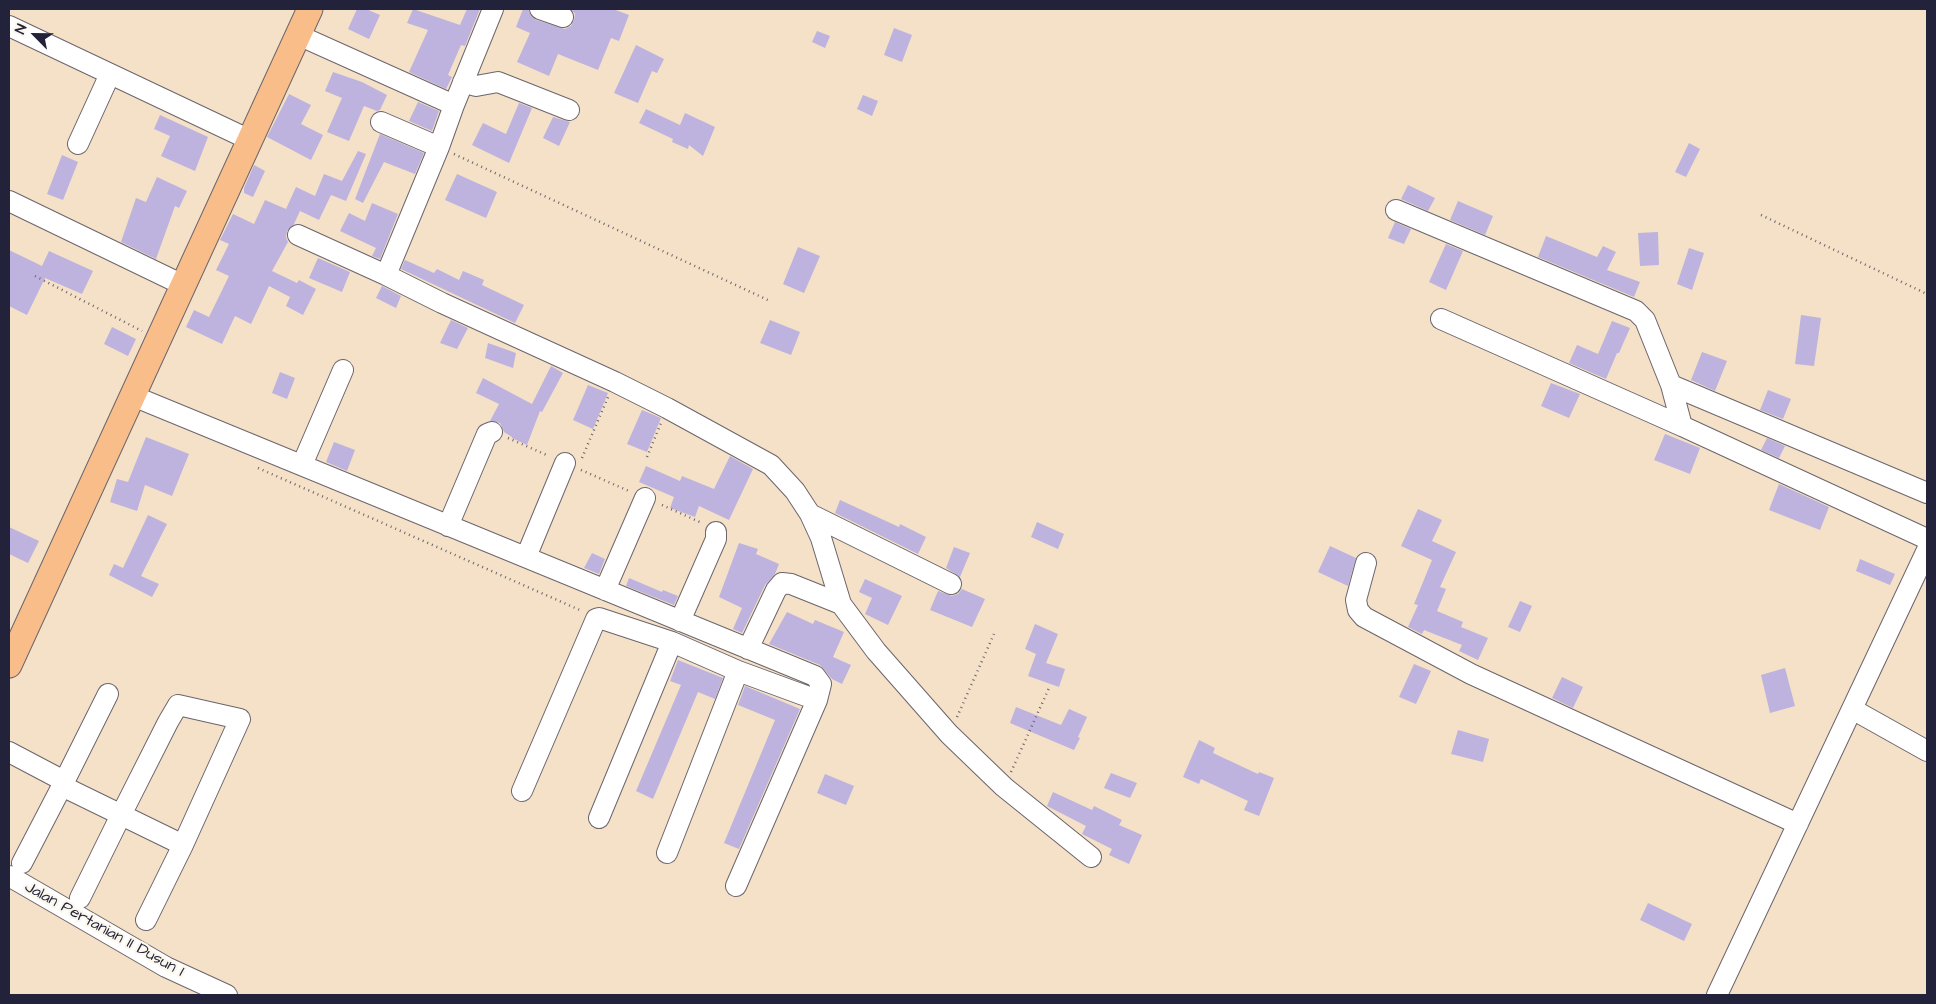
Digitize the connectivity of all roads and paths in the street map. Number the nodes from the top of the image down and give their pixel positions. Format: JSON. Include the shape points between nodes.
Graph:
{"nodes":[{"id":1,"x":310,"y":9,"type":"edge"},
{"id":2,"x":493,"y":9,"type":"edge"},
{"id":3,"x":540,"y":9,"type":"edge"},
{"id":4,"x":563,"y":17,"type":"dead end"},
{"id":5,"x":9,"y":26,"type":"edge"},
{"id":6,"x":298,"y":35,"type":"junction"},
{"id":7,"x":110,"y":74,"type":"junction"},
{"id":8,"x":463,"y":82,"type":"junction"},
{"id":9,"x":454,"y":105,"type":"junction"},
{"id":10,"x":569,"y":110,"type":"dead end"},
{"id":11,"x":381,"y":122,"type":"dead end"},
{"id":12,"x":250,"y":140,"type":"junction"},
{"id":13,"x":78,"y":144,"type":"dead end"},
{"id":14,"x":439,"y":147,"type":"junction"},
{"id":15,"x":9,"y":201,"type":"edge"},
{"id":16,"x":1396,"y":210,"type":"dead end"},
{"id":17,"x":1761,"y":214,"type":"dead end"},
{"id":18,"x":298,"y":235,"type":"dead end"},
{"id":19,"x":386,"y":275,"type":"junction"},
{"id":20,"x":35,"y":276,"type":"dead end"},
{"id":21,"x":183,"y":285,"type":"junction"},
{"id":22,"x":1927,"y":294,"type":"edge"},
{"id":23,"x":770,"y":301,"type":"dead end"},
{"id":24,"x":1441,"y":319,"type":"dead end"},
{"id":25,"x":158,"y":339,"type":"junction"},
{"id":26,"x":343,"y":370,"type":"dead end"},
{"id":27,"x":615,"y":382,"type":"junction"},
{"id":28,"x":1671,"y":386,"type":"junction"},
{"id":29,"x":133,"y":396,"type":"junction"},
{"id":30,"x":667,"y":408,"type":"junction"},
{"id":31,"x":1682,"y":426,"type":"junction"},
{"id":32,"x":492,"y":432,"type":"joint"},
{"id":33,"x":647,"y":457,"type":"dead end"},
{"id":34,"x":302,"y":465,"type":"junction"},
{"id":35,"x":256,"y":466,"type":"dead end"},
{"id":36,"x":571,"y":466,"type":"junction"},
{"id":37,"x":1927,"y":492,"type":"edge"},
{"id":38,"x":645,"y":498,"type":"junction"},
{"id":39,"x":810,"y":514,"type":"junction"},
{"id":40,"x":448,"y":526,"type":"junction"},
{"id":41,"x":716,"y":532,"type":"joint"},
{"id":42,"x":1927,"y":538,"type":"edge"},
{"id":43,"x":1927,"y":550,"type":"edge"},
{"id":44,"x":526,"y":557,"type":"junction"},
{"id":45,"x":1366,"y":563,"type":"dead end"},
{"id":46,"x":951,"y":584,"type":"dead end"},
{"id":47,"x":605,"y":590,"type":"junction"},
{"id":48,"x":841,"y":604,"type":"junction"},
{"id":49,"x":600,"y":618,"type":"junction"},
{"id":50,"x":680,"y":621,"type":"junction"},
{"id":51,"x":994,"y":634,"type":"dead end"},
{"id":52,"x":672,"y":642,"type":"junction"},
{"id":53,"x":748,"y":649,"type":"junction"},
{"id":54,"x":9,"y":665,"type":"edge"},
{"id":55,"x":738,"y":671,"type":"junction"},
{"id":56,"x":1049,"y":688,"type":"dead end"},
{"id":57,"x":108,"y":694,"type":"dead end"},
{"id":58,"x":817,"y":700,"type":"junction"},
{"id":59,"x":1852,"y":709,"type":"junction"},
{"id":60,"x":949,"y":734,"type":"junction"},
{"id":61,"x":1927,"y":751,"type":"edge"},
{"id":62,"x":9,"y":752,"type":"edge"},
{"id":63,"x":63,"y":784,"type":"junction"},
{"id":64,"x":1004,"y":787,"type":"junction"},
{"id":65,"x":522,"y":791,"type":"dead end"},
{"id":66,"x":120,"y":815,"type":"junction"},
{"id":67,"x":599,"y":818,"type":"dead end"},
{"id":68,"x":1798,"y":824,"type":"junction"},
{"id":69,"x":183,"y":845,"type":"junction"},
{"id":70,"x":667,"y":853,"type":"dead end"},
{"id":71,"x":1091,"y":857,"type":"dead end"},
{"id":72,"x":16,"y":869,"type":"edge"},
{"id":73,"x":736,"y":886,"type":"dead end"},
{"id":74,"x":80,"y":898,"type":"dead end"},
{"id":75,"x":146,"y":920,"type":"dead end"},
{"id":76,"x":227,"y":995,"type":"edge"},
{"id":77,"x":1717,"y":995,"type":"edge"}],
"edges":[{"from":1,"to":6,"type":"main road"},
{"from":2,"to":8,"type":"street"},
{"from":3,"to":4,"type":"street"},
{"from":5,"to":7,"type":"street"},
{"from":6,"to":9,"type":"street"},
{"from":6,"to":12,"type":"main road"},
{"from":7,"to":12,"type":"street"},
{"from":7,"to":13,"type":"street"},
{"from":8,"to":9,"type":"street"},
{"from":8,"to":10,"type":"street","via":[[476,86],[498,82]]},
{"from":9,"to":14,"type":"street"},
{"from":11,"to":14,"type":"street"},
{"from":12,"to":21,"type":"main road"},
{"from":14,"to":19,"type":"street"},
{"from":14,"to":23,"type":"path"},
{"from":15,"to":21,"type":"street"},
{"from":16,"to":28,"type":"street","via":[[1636,311],[1645,320]]},
{"from":17,"to":22,"type":"path"},
{"from":18,"to":19,"type":"street"},
{"from":19,"to":27,"type":"street"},
{"from":20,"to":25,"type":"path"},
{"from":21,"to":25,"type":"main road"},
{"from":24,"to":31,"type":"street"},
{"from":25,"to":29,"type":"main road"},
{"from":26,"to":34,"type":"street"},
{"from":27,"to":30,"type":"street"},
{"from":27,"to":36,"type":"path"},
{"from":28,"to":31,"type":"street"},
{"from":28,"to":37,"type":"street"},
{"from":29,"to":34,"type":"street"},
{"from":29,"to":54,"type":"main road"},
{"from":30,"to":33,"type":"path"},
{"from":30,"to":39,"type":"street","via":[[771,465],[795,491]]},
{"from":31,"to":42,"type":"street"},
{"from":32,"to":36,"type":"path"},
{"from":32,"to":40,"type":"street","via":[[487,434]]},
{"from":34,"to":40,"type":"street"},
{"from":35,"to":49,"type":"path"},
{"from":36,"to":38,"type":"path"},
{"from":36,"to":44,"type":"street"},
{"from":38,"to":41,"type":"path"},
{"from":38,"to":47,"type":"street"},
{"from":39,"to":46,"type":"street"},
{"from":39,"to":48,"type":"street","via":[[821,538]]},
{"from":40,"to":44,"type":"street"},
{"from":41,"to":50,"type":"street","via":[[716,539]]},
{"from":43,"to":59,"type":"street"},
{"from":44,"to":47,"type":"street"},
{"from":45,"to":68,"type":"street","via":[[1356,600],[1364,617],[1471,674]]},
{"from":47,"to":50,"type":"street"},
{"from":48,"to":53,"type":"street","via":[[782,583]]},
{"from":48,"to":60,"type":"street","via":[[876,651]]},
{"from":49,"to":52,"type":"street"},
{"from":49,"to":65,"type":"street","via":[[594,622]]},
{"from":50,"to":53,"type":"street"},
{"from":51,"to":60,"type":"path"},
{"from":52,"to":55,"type":"street"},
{"from":52,"to":67,"type":"street"},
{"from":53,"to":58,"type":"street","via":[[815,676],[821,684]]},
{"from":55,"to":58,"type":"street"},
{"from":55,"to":70,"type":"street"},
{"from":56,"to":64,"type":"path"},
{"from":57,"to":63,"type":"street"},
{"from":58,"to":73,"type":"street"},
{"from":59,"to":61,"type":"street"},
{"from":59,"to":68,"type":"street"},
{"from":60,"to":64,"type":"street"},
{"from":62,"to":63,"type":"street"},
{"from":63,"to":66,"type":"street"},
{"from":63,"to":72,"type":"street"},
{"from":64,"to":71,"type":"street"},
{"from":66,"to":69,"type":"street"},
{"from":66,"to":69,"type":"street","via":[[178,705],[240,719]]},
{"from":66,"to":74,"type":"street"},
{"from":68,"to":77,"type":"street"},
{"from":69,"to":75,"type":"street"},
{"from":72,"to":76,"type":"street","name":"Jalan Pertanian II Dusun I","via":[[166,967]]}]}
